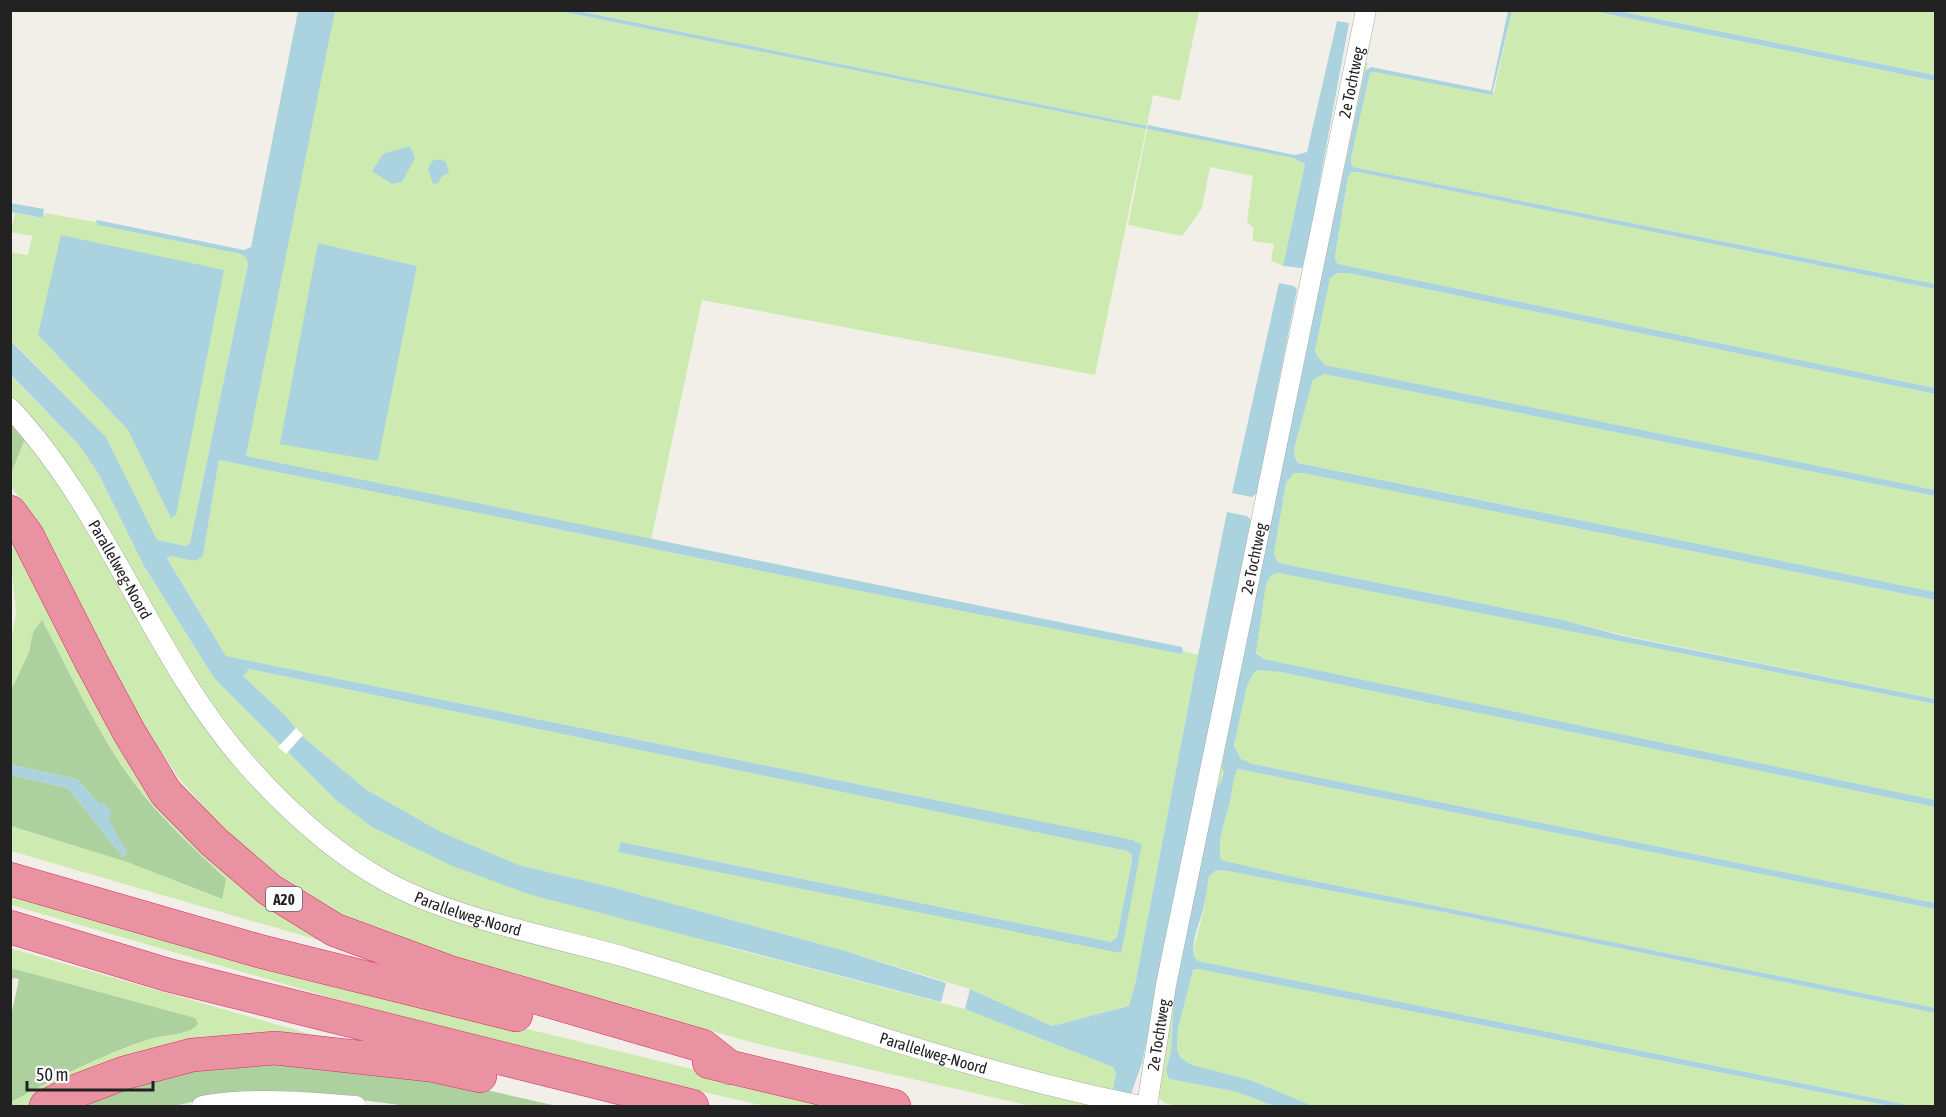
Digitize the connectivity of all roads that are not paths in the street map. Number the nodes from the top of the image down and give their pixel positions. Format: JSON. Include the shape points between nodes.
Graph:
{"nodes":[{"id":1,"x":1366,"y":10,"type":"edge"},
{"id":2,"x":10,"y":408,"type":"edge"},
{"id":3,"x":10,"y":512,"type":"edge"},
{"id":4,"x":10,"y":879,"type":"edge"},
{"id":5,"x":10,"y":927,"type":"edge"},
{"id":6,"x":731,"y":1068,"type":"junction"},
{"id":7,"x":675,"y":1106,"type":"edge"},
{"id":8,"x":1141,"y":1106,"type":"edge"},
{"id":9,"x":46,"y":1107,"type":"edge"},
{"id":10,"x":202,"y":1107,"type":"edge"},
{"id":11,"x":356,"y":1107,"type":"edge"},
{"id":12,"x":626,"y":1107,"type":"edge"},
{"id":13,"x":894,"y":1107,"type":"edge"}],
"edges":[{"from":1,"to":8,"type":"street","name":"2e Tochtweg"},
{"from":2,"to":8,"type":"street","name":"Parallelweg-Noord","via":[[75,492],[158,636],[223,738],[296,815],[363,867],[411,894],[455,910],[1029,1081]]},
{"from":3,"to":6,"type":"highway","number":"A20","via":[[27,535],[129,732],[166,793],[214,842],[270,890],[335,930],[449,972],[703,1046]]},
{"from":4,"to":6,"type":"highway","number":"A20","via":[[259,951]]},
{"from":5,"to":7,"type":"highway","via":[[168,975]]},
{"from":6,"to":13,"type":"highway","number":"A20"},
{"from":9,"to":12,"type":"highway","via":[[124,1072],[192,1055],[275,1048],[430,1065]]},
{"from":10,"to":11,"type":"street","via":[[291,1100]]}]}
